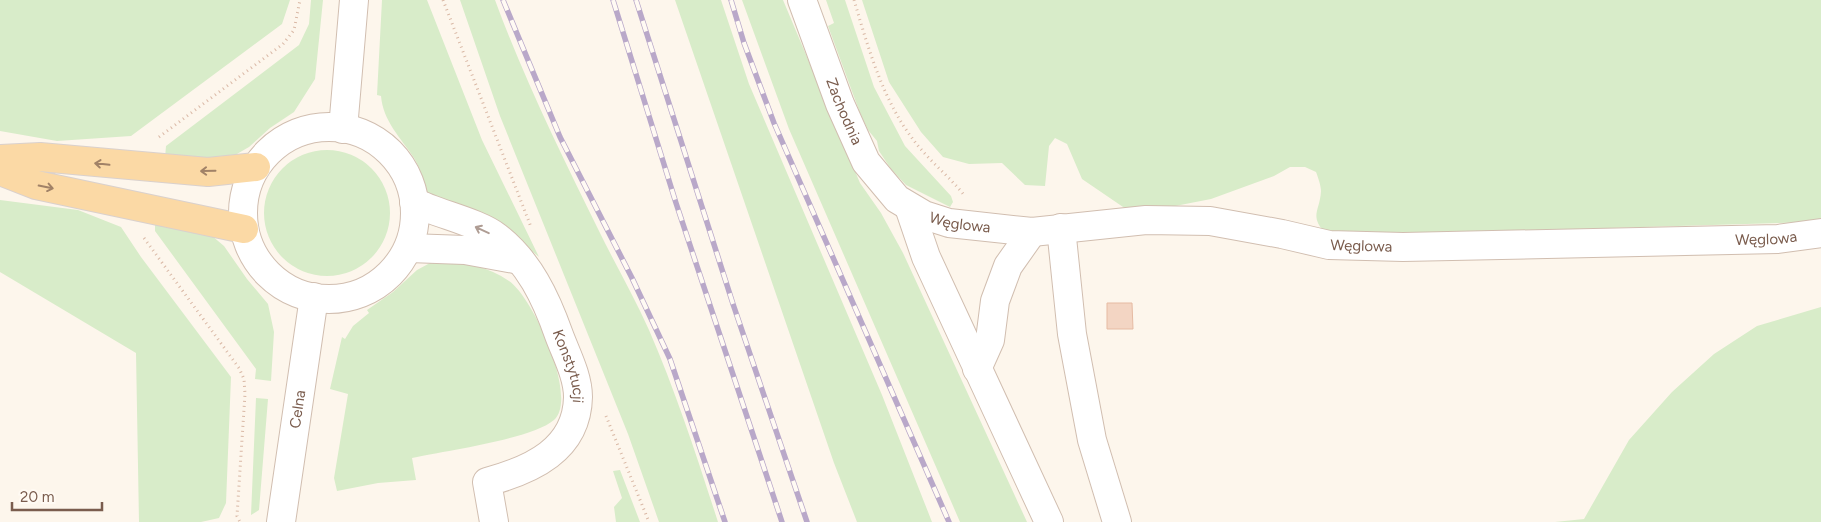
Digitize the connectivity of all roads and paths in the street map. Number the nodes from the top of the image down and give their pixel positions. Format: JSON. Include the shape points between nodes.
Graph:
{"nodes":[{"id":1,"x":300,"y":0,"type":"edge"},
{"id":2,"x":354,"y":0,"type":"edge"},
{"id":3,"x":802,"y":0,"type":"edge"},
{"id":4,"x":854,"y":0,"type":"edge"},
{"id":5,"x":343,"y":129,"type":"junction"},
{"id":6,"x":154,"y":145,"type":"dead end"},
{"id":7,"x":0,"y":159,"type":"edge"},
{"id":8,"x":256,"y":167,"type":"junction"},
{"id":9,"x":0,"y":171,"type":"edge"},
{"id":10,"x":414,"y":202,"type":"junction"},
{"id":11,"x":909,"y":207,"type":"junction"},
{"id":12,"x":988,"y":228,"type":"junction"},
{"id":13,"x":1061,"y":228,"type":"junction"},
{"id":14,"x":244,"y":229,"type":"junction"},
{"id":15,"x":1032,"y":232,"type":"junction"},
{"id":16,"x":1821,"y":233,"type":"edge"},
{"id":17,"x":142,"y":235,"type":"dead end"},
{"id":18,"x":408,"y":248,"type":"junction"},
{"id":19,"x":520,"y":260,"type":"junction"},
{"id":20,"x":314,"y":297,"type":"junction"},
{"id":21,"x":977,"y":369,"type":"junction"},
{"id":22,"x":240,"y":522,"type":"edge"},
{"id":23,"x":281,"y":522,"type":"edge"},
{"id":24,"x":494,"y":522,"type":"edge"},
{"id":25,"x":1050,"y":522,"type":"edge"},
{"id":26,"x":1116,"y":522,"type":"edge"}],
"edges":[{"from":1,"to":6,"type":"path","via":[[297,24],[290,36],[159,137]]},
{"from":2,"to":5,"type":"street"},
{"from":3,"to":11,"type":"street","name":"Zachodnia","via":[[840,104],[866,162],[897,199]]},
{"from":4,"to":12,"type":"path","via":[[881,83],[912,138]]},
{"from":5,"to":8,"type":"street","via":[[303,131],[269,151]]},
{"from":5,"to":10,"type":"street","via":[[364,135],[382,146],[398,162]]},
{"from":8,"to":7,"type":"main road","one_way":true,"via":[[208,172],[40,158]]},
{"from":8,"to":14,"type":"street","via":[[244,197]]},
{"from":9,"to":14,"type":"main road","one_way":true,"via":[[36,185]]},
{"from":10,"to":18,"type":"street","via":[[415,223]]},
{"from":19,"to":10,"type":"street","one_way":true,"via":[[496,236]]},
{"from":11,"to":12,"type":"street","name":"Węglowa","via":[[949,224]]},
{"from":11,"to":21,"type":"street","via":[[926,257]]},
{"from":12,"to":15,"type":"street","name":"Węglowa"},
{"from":13,"to":15,"type":"street","name":"Węglowa"},
{"from":13,"to":16,"type":"street","name":"Węglowa","via":[[1146,220],[1210,222],[1330,245],[1403,247],[1778,239]]},
{"from":13,"to":26,"type":"street","via":[[1072,334],[1090,430]]},
{"from":14,"to":20,"type":"street","via":[[251,250],[263,269],[280,284]]},
{"from":15,"to":21,"type":"street","via":[[1008,266],[995,301],[990,340]]},
{"from":17,"to":22,"type":"path","via":[[244,379],[237,516]]},
{"from":18,"to":19,"type":"street","via":[[465,250]]},
{"from":18,"to":20,"type":"street","via":[[383,279],[365,291],[344,298]]},
{"from":19,"to":24,"type":"street","name":"Konstytucji","via":[[545,298],[574,374],[578,396],[574,420],[565,440],[551,455],[518,474],[487,482]]},
{"from":20,"to":23,"type":"street","name":"Celna"},
{"from":21,"to":25,"type":"street"}]}
